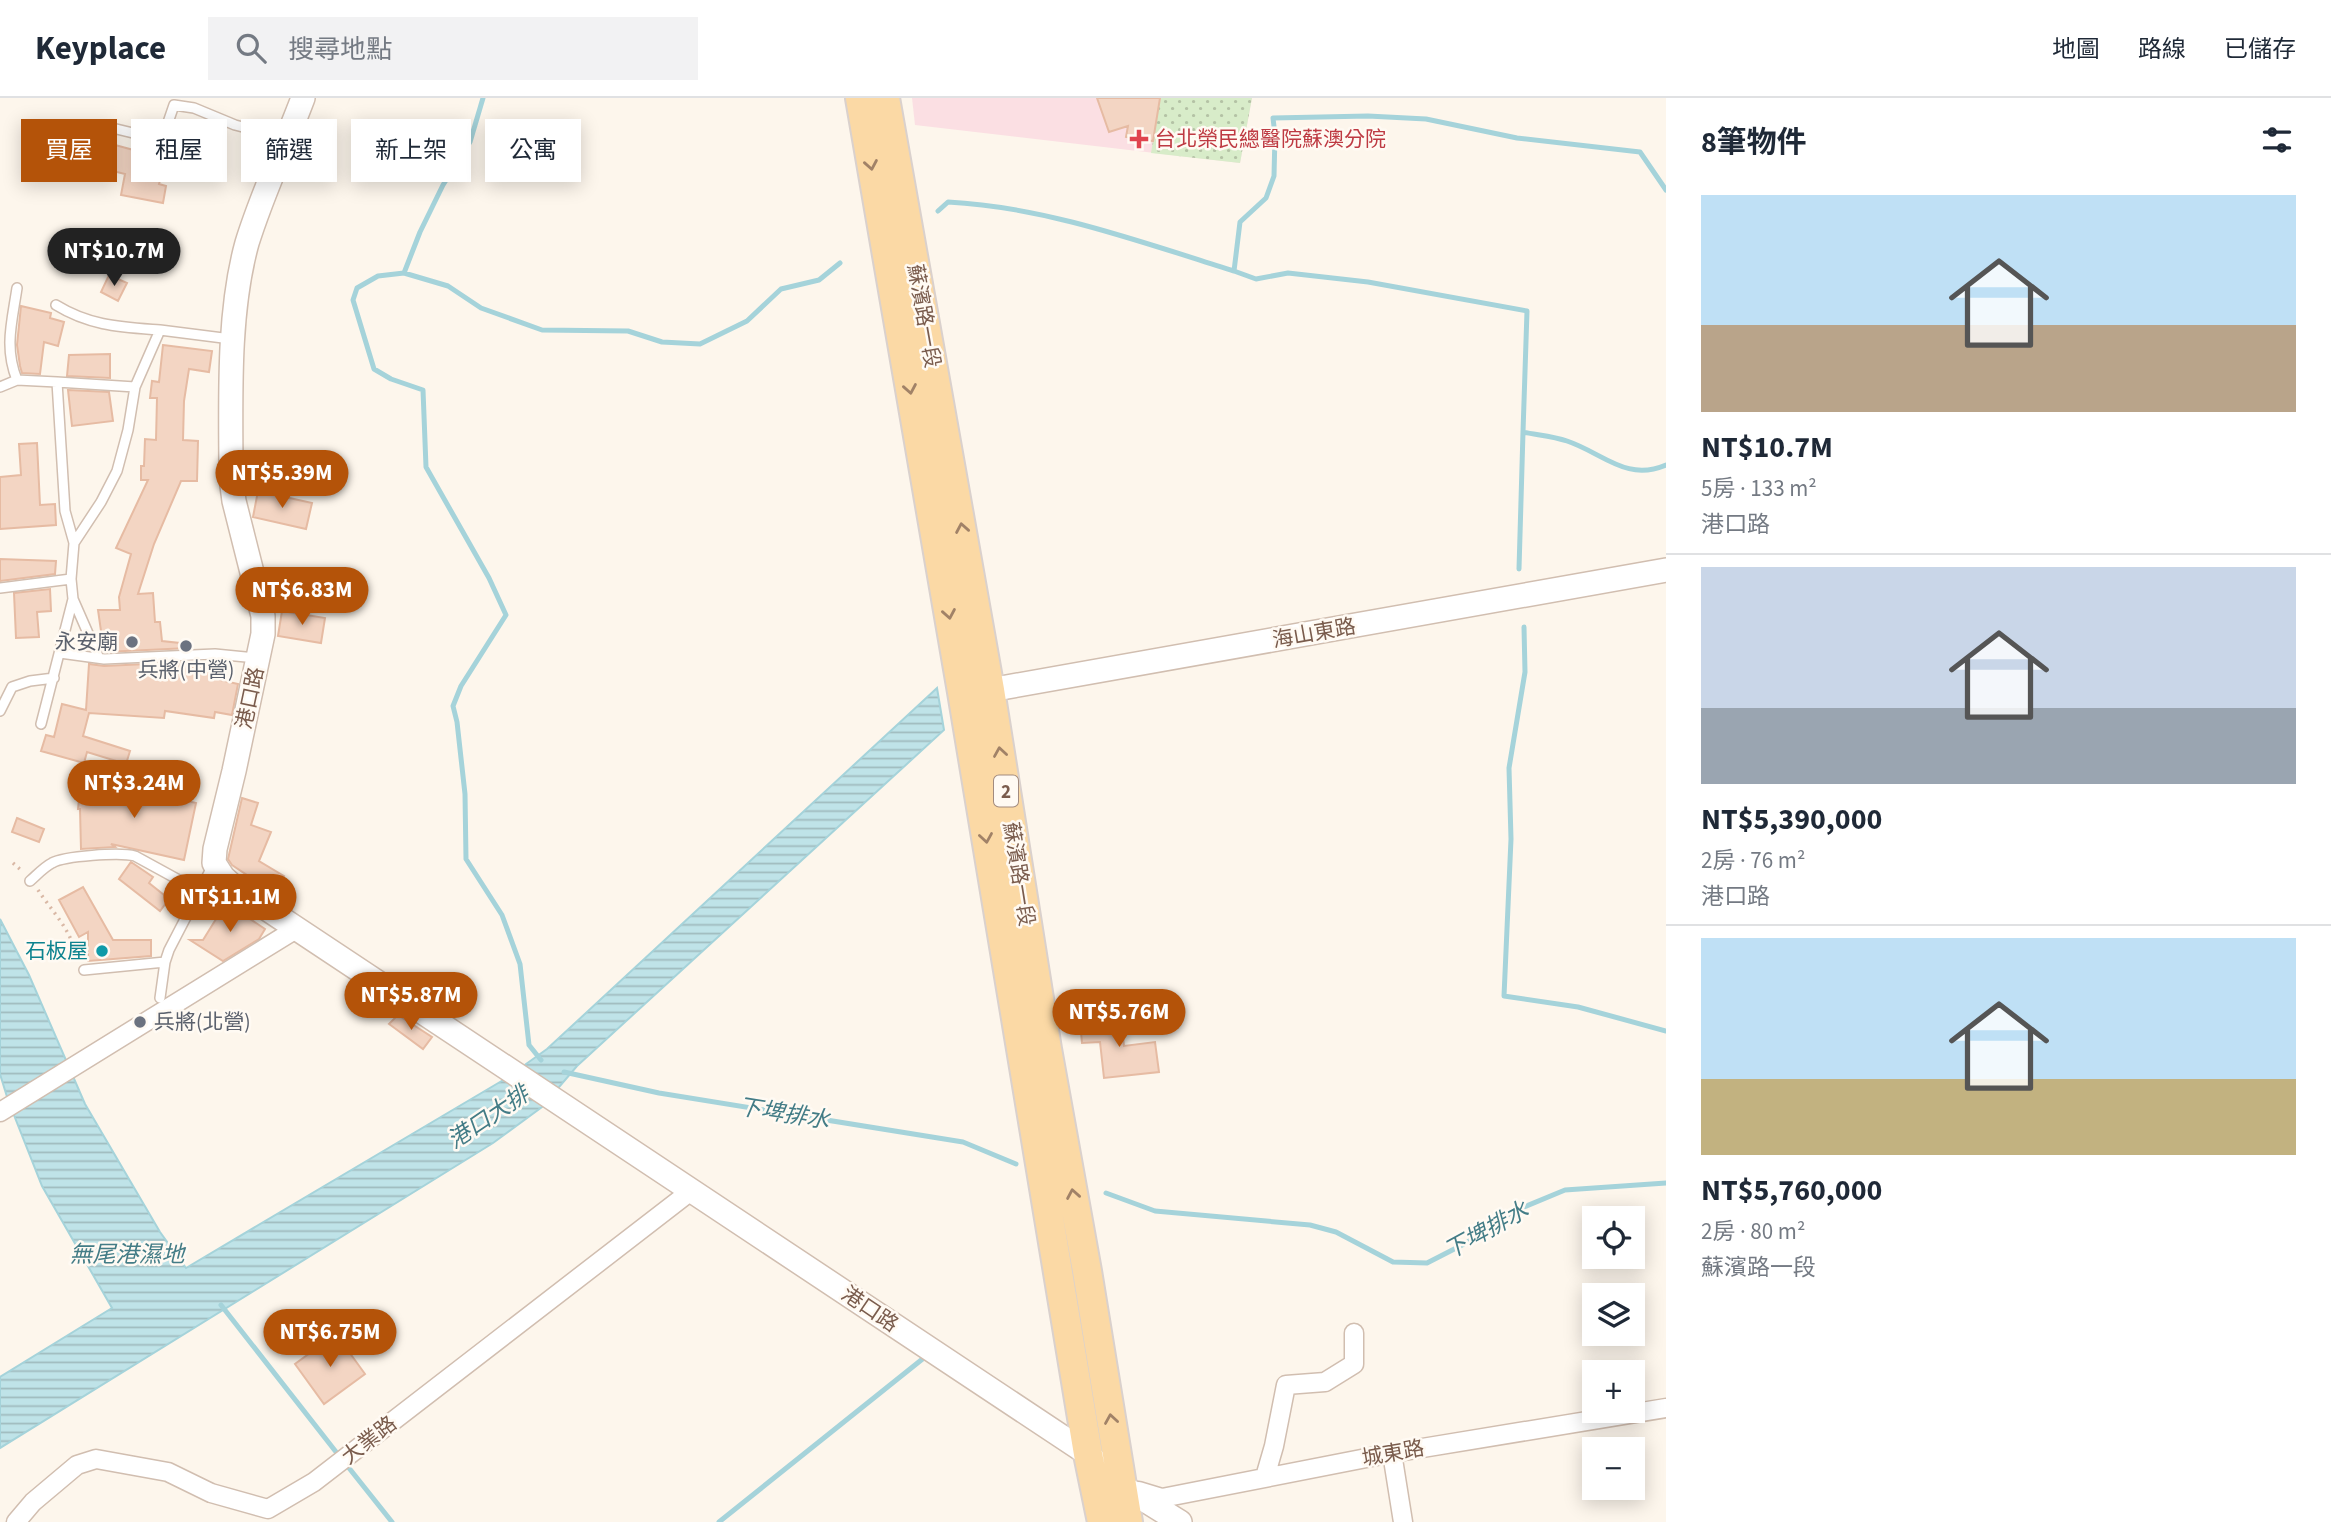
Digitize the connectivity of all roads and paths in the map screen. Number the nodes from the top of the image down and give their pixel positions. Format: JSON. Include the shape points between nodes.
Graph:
{"nodes":[{"id":1,"x":190,"y":98,"type":"edge"},
{"id":2,"x":303,"y":98,"type":"edge"},
{"id":3,"x":860,"y":98,"type":"edge"},
{"id":4,"x":885,"y":98,"type":"edge"},
{"id":5,"x":175,"y":101,"type":"edge"},
{"id":6,"x":194,"y":108,"type":"junction"},
{"id":7,"x":295,"y":119,"type":"edge"},
{"id":8,"x":241,"y":126,"type":"edge"},
{"id":9,"x":117,"y":128,"type":"edge"},
{"id":10,"x":271,"y":182,"type":"edge"},
{"id":11,"x":17,"y":288,"type":"dead end"},
{"id":12,"x":56,"y":306,"type":"dead end"},
{"id":13,"x":160,"y":330,"type":"junction"},
{"id":14,"x":233,"y":339,"type":"junction"},
{"id":15,"x":17,"y":380,"type":"junction"},
{"id":16,"x":57,"y":382,"type":"junction"},
{"id":17,"x":0,"y":387,"type":"edge"},
{"id":18,"x":135,"y":387,"type":"junction"},
{"id":19,"x":74,"y":543,"type":"junction"},
{"id":20,"x":1666,"y":570,"type":"edge"},
{"id":21,"x":71,"y":579,"type":"junction"},
{"id":22,"x":0,"y":588,"type":"edge"},
{"id":23,"x":74,"y":599,"type":"junction"},
{"id":24,"x":60,"y":653,"type":"junction"},
{"id":25,"x":97,"y":656,"type":"junction"},
{"id":26,"x":259,"y":659,"type":"junction"},
{"id":27,"x":54,"y":678,"type":"junction"},
{"id":28,"x":990,"y":690,"type":"junction"},
{"id":29,"x":962,"y":692,"type":"junction"},
{"id":30,"x":0,"y":711,"type":"edge"},
{"id":31,"x":41,"y":724,"type":"dead end"},
{"id":32,"x":13,"y":863,"type":"dead end"},
{"id":33,"x":214,"y":863,"type":"junction"},
{"id":34,"x":30,"y":881,"type":"junction"},
{"id":35,"x":199,"y":891,"type":"junction"},
{"id":36,"x":296,"y":929,"type":"junction"},
{"id":37,"x":165,"y":962,"type":"junction"},
{"id":38,"x":84,"y":970,"type":"joint"},
{"id":39,"x":161,"y":1005,"type":"junction"},
{"id":40,"x":1034,"y":1052,"type":"junction"},
{"id":41,"x":2,"y":1110,"type":"edge"},
{"id":42,"x":691,"y":1191,"type":"junction"},
{"id":43,"x":1354,"y":1333,"type":"dead end"},
{"id":44,"x":1666,"y":1408,"type":"edge"},
{"id":45,"x":1392,"y":1452,"type":"junction"},
{"id":46,"x":1088,"y":1454,"type":"junction"},
{"id":47,"x":1265,"y":1477,"type":"junction"},
{"id":48,"x":1122,"y":1486,"type":"junction"},
{"id":49,"x":16,"y":1522,"type":"edge"},
{"id":50,"x":1102,"y":1522,"type":"edge"},
{"id":51,"x":1128,"y":1522,"type":"edge"},
{"id":52,"x":1180,"y":1522,"type":"edge"},
{"id":53,"x":1404,"y":1522,"type":"edge"}],
"edges":[{"from":1,"to":6,"type":"lane"},
{"from":2,"to":7,"type":"street","name":"港口路"},
{"from":3,"to":29,"type":"main road","name":"蘇濱路一段","number":"2","one_way":true},
{"from":28,"to":4,"type":"main road","name":"蘇濱路一段","number":"2","one_way":true},
{"from":5,"to":6,"type":"lane"},
{"from":5,"to":9,"type":"lane","via":[[162,140]]},
{"from":6,"to":8,"type":"lane"},
{"from":10,"to":14,"type":"street","name":"港口路","via":[[247,244]]},
{"from":11,"to":15,"type":"lane","via":[[8,349]]},
{"from":12,"to":13,"type":"lane","via":[[107,326]]},
{"from":13,"to":14,"type":"lane"},
{"from":13,"to":18,"type":"lane"},
{"from":14,"to":26,"type":"street","name":"港口路","via":[[231,478],[263,616]]},
{"from":15,"to":16,"type":"lane"},
{"from":15,"to":17,"type":"lane"},
{"from":16,"to":18,"type":"lane"},
{"from":16,"to":19,"type":"lane","via":[[65,511]]},
{"from":18,"to":19,"type":"lane","via":[[117,471]]},
{"from":19,"to":21,"type":"lane"},
{"from":20,"to":28,"type":"street","name":"海山東路"},
{"from":21,"to":22,"type":"lane"},
{"from":21,"to":23,"type":"lane"},
{"from":23,"to":24,"type":"lane"},
{"from":23,"to":25,"type":"lane"},
{"from":24,"to":25,"type":"lane"},
{"from":24,"to":27,"type":"lane"},
{"from":25,"to":26,"type":"lane","via":[[215,654]]},
{"from":26,"to":33,"type":"street","name":"港口路"},
{"from":27,"to":30,"type":"lane","via":[[12,687]]},
{"from":27,"to":31,"type":"lane"},
{"from":28,"to":29,"type":"street","name":"海山東路"},
{"from":40,"to":28,"type":"main road","name":"蘇濱路一段","number":"2","one_way":true},
{"from":29,"to":40,"type":"main road","name":"蘇濱路一段","number":"2","one_way":true},
{"from":32,"to":34,"type":"path"},
{"from":33,"to":35,"type":"lane"},
{"from":33,"to":36,"type":"street","via":[[234,887]]},
{"from":34,"to":35,"type":"lane","via":[[53,862],[128,854]]},
{"from":34,"to":38,"type":"path","via":[[67,932],[74,945],[73,959]]},
{"from":35,"to":37,"type":"lane"},
{"from":36,"to":39,"type":"street"},
{"from":36,"to":42,"type":"street","name":"港口路"},
{"from":37,"to":38,"type":"lane"},
{"from":37,"to":39,"type":"lane"},
{"from":39,"to":41,"type":"street"},
{"from":40,"to":46,"type":"main road","name":"蘇濱路一段","number":"2"},
{"from":48,"to":40,"type":"main road","name":"蘇濱路一段","number":"2","one_way":true,"via":[[1087,1271]]},
{"from":42,"to":46,"type":"street","name":"港口路"},
{"from":42,"to":49,"type":"street","name":"大業路","via":[[314,1482],[268,1510],[211,1493],[168,1472],[96,1459],[77,1465]]},
{"from":43,"to":47,"type":"street","via":[[1354,1364],[1325,1382],[1286,1385]]},
{"from":44,"to":45,"type":"street","name":"城東路"},
{"from":45,"to":47,"type":"street","name":"城東路"},
{"from":45,"to":53,"type":"street"},
{"from":46,"to":48,"type":"street","name":"港口路"},
{"from":46,"to":50,"type":"main road","number":"2"},
{"from":47,"to":48,"type":"street","name":"城東路","via":[[1162,1498]]},
{"from":48,"to":51,"type":"main road","number":"2"},
{"from":48,"to":52,"type":"street","name":"港口路"}]}
